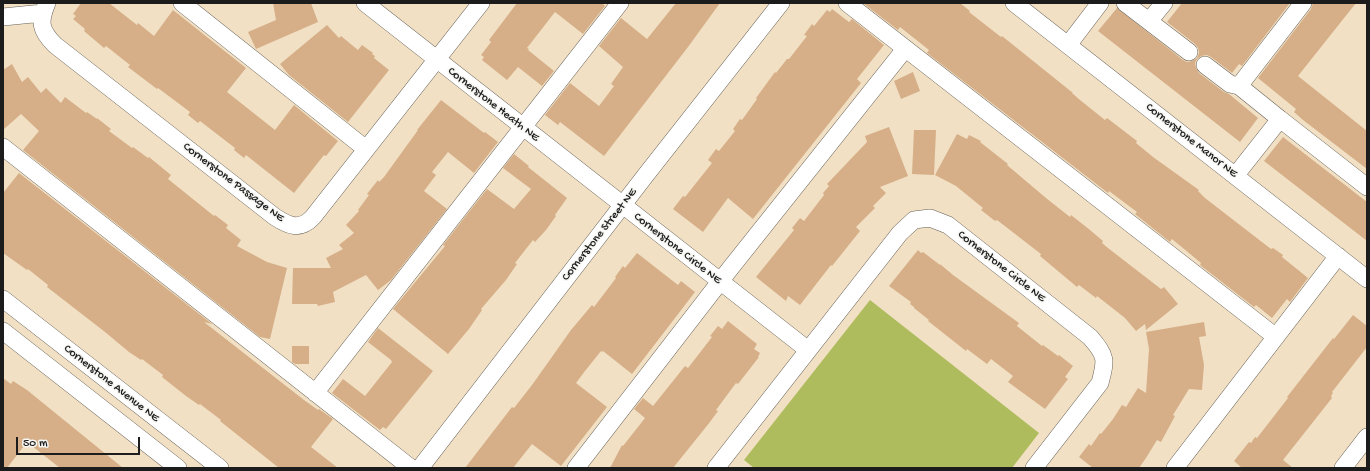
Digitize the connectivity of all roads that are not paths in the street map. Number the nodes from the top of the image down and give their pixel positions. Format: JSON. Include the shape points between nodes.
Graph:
{"nodes":[{"id":1,"x":364,"y":3,"type":"edge"},
{"id":2,"x":480,"y":3,"type":"edge"},
{"id":3,"x":620,"y":3,"type":"edge"},
{"id":4,"x":781,"y":3,"type":"edge"},
{"id":5,"x":847,"y":3,"type":"edge"},
{"id":6,"x":1014,"y":3,"type":"edge"},
{"id":7,"x":1100,"y":3,"type":"edge"},
{"id":8,"x":1126,"y":3,"type":"edge"},
{"id":9,"x":1164,"y":3,"type":"edge"},
{"id":10,"x":1303,"y":3,"type":"edge"},
{"id":11,"x":187,"y":4,"type":"edge"},
{"id":12,"x":45,"y":8,"type":"edge"},
{"id":13,"x":3,"y":17,"type":"edge"},
{"id":14,"x":1149,"y":21,"type":"junction"},
{"id":15,"x":1068,"y":45,"type":"junction"},
{"id":16,"x":905,"y":48,"type":"junction"},
{"id":17,"x":1189,"y":52,"type":"dead end"},
{"id":18,"x":436,"y":60,"type":"junction"},
{"id":19,"x":1205,"y":65,"type":"dead end"},
{"id":20,"x":1239,"y":86,"type":"junction"},
{"id":21,"x":1280,"y":119,"type":"junction"},
{"id":22,"x":523,"y":128,"type":"junction"},
{"id":23,"x":3,"y":147,"type":"edge"},
{"id":24,"x":366,"y":149,"type":"junction"},
{"id":25,"x":1235,"y":176,"type":"junction"},
{"id":26,"x":1367,"y":187,"type":"edge"},
{"id":27,"x":622,"y":206,"type":"junction"},
{"id":28,"x":1338,"y":256,"type":"junction"},
{"id":29,"x":1367,"y":279,"type":"edge"},
{"id":30,"x":721,"y":283,"type":"junction"},
{"id":31,"x":3,"y":299,"type":"edge"},
{"id":32,"x":3,"y":331,"type":"edge"},
{"id":33,"x":1276,"y":337,"type":"junction"},
{"id":34,"x":808,"y":350,"type":"junction"},
{"id":35,"x":315,"y":393,"type":"junction"},
{"id":36,"x":1367,"y":437,"type":"edge"},
{"id":37,"x":178,"y":468,"type":"edge"},
{"id":38,"x":220,"y":468,"type":"edge"},
{"id":39,"x":411,"y":468,"type":"edge"},
{"id":40,"x":420,"y":468,"type":"edge"},
{"id":41,"x":576,"y":468,"type":"edge"},
{"id":42,"x":716,"y":468,"type":"edge"},
{"id":43,"x":1034,"y":468,"type":"edge"},
{"id":44,"x":1175,"y":468,"type":"edge"},
{"id":45,"x":1343,"y":468,"type":"edge"}],
"edges":[{"from":1,"to":18,"type":"street","name":"Cornerstone Heath NE"},
{"from":2,"to":18,"type":"street","name":"Cornerstone Passage NE"},
{"from":3,"to":22,"type":"street"},
{"from":4,"to":27,"type":"street","name":"Cornerstone Street NE"},
{"from":5,"to":16,"type":"street"},
{"from":6,"to":15,"type":"street","name":"Cornerstone Manor NE"},
{"from":7,"to":15,"type":"street"},
{"from":8,"to":14,"type":"street"},
{"from":9,"to":14,"type":"street"},
{"from":10,"to":20,"type":"street"},
{"from":11,"to":24,"type":"street"},
{"from":12,"to":13,"type":"street"},
{"from":12,"to":24,"type":"street","name":"Cornerstone Passage NE","via":[[42,24],[46,36],[54,45],[286,224],[297,226],[307,223]]},
{"from":14,"to":17,"type":"street"},
{"from":15,"to":25,"type":"street","name":"Cornerstone Manor NE"},
{"from":16,"to":30,"type":"street"},
{"from":16,"to":33,"type":"street"},
{"from":18,"to":22,"type":"street","name":"Cornerstone Heath NE"},
{"from":18,"to":24,"type":"street","name":"Cornerstone Passage NE"},
{"from":19,"to":20,"type":"street","via":[[1230,84]]},
{"from":20,"to":21,"type":"street"},
{"from":21,"to":25,"type":"street"},
{"from":21,"to":26,"type":"street"},
{"from":22,"to":27,"type":"street","name":"Cornerstone Heath NE"},
{"from":22,"to":35,"type":"street"},
{"from":23,"to":35,"type":"street"},
{"from":25,"to":28,"type":"street","name":"Cornerstone Manor NE"},
{"from":27,"to":30,"type":"street","name":"Cornerstone Circle NE"},
{"from":27,"to":40,"type":"street","name":"Cornerstone Street NE"},
{"from":28,"to":29,"type":"street","name":"Cornerstone Manor NE"},
{"from":28,"to":33,"type":"street"},
{"from":30,"to":34,"type":"street","name":"Cornerstone Circle NE"},
{"from":30,"to":41,"type":"street"},
{"from":31,"to":38,"type":"street","name":"Cornerstone Avenue NE"},
{"from":32,"to":37,"type":"street","name":"Cornerstone Avenue NE"},
{"from":33,"to":44,"type":"street"},
{"from":34,"to":42,"type":"street","name":"Cornerstone Circle NE"},
{"from":34,"to":43,"type":"street","name":"Cornerstone Circle NE","via":[[900,233],[914,220],[930,218],[948,225],[1090,337],[1102,351],[1104,367],[1100,383]]},
{"from":35,"to":39,"type":"street"},
{"from":36,"to":45,"type":"street"}]}
